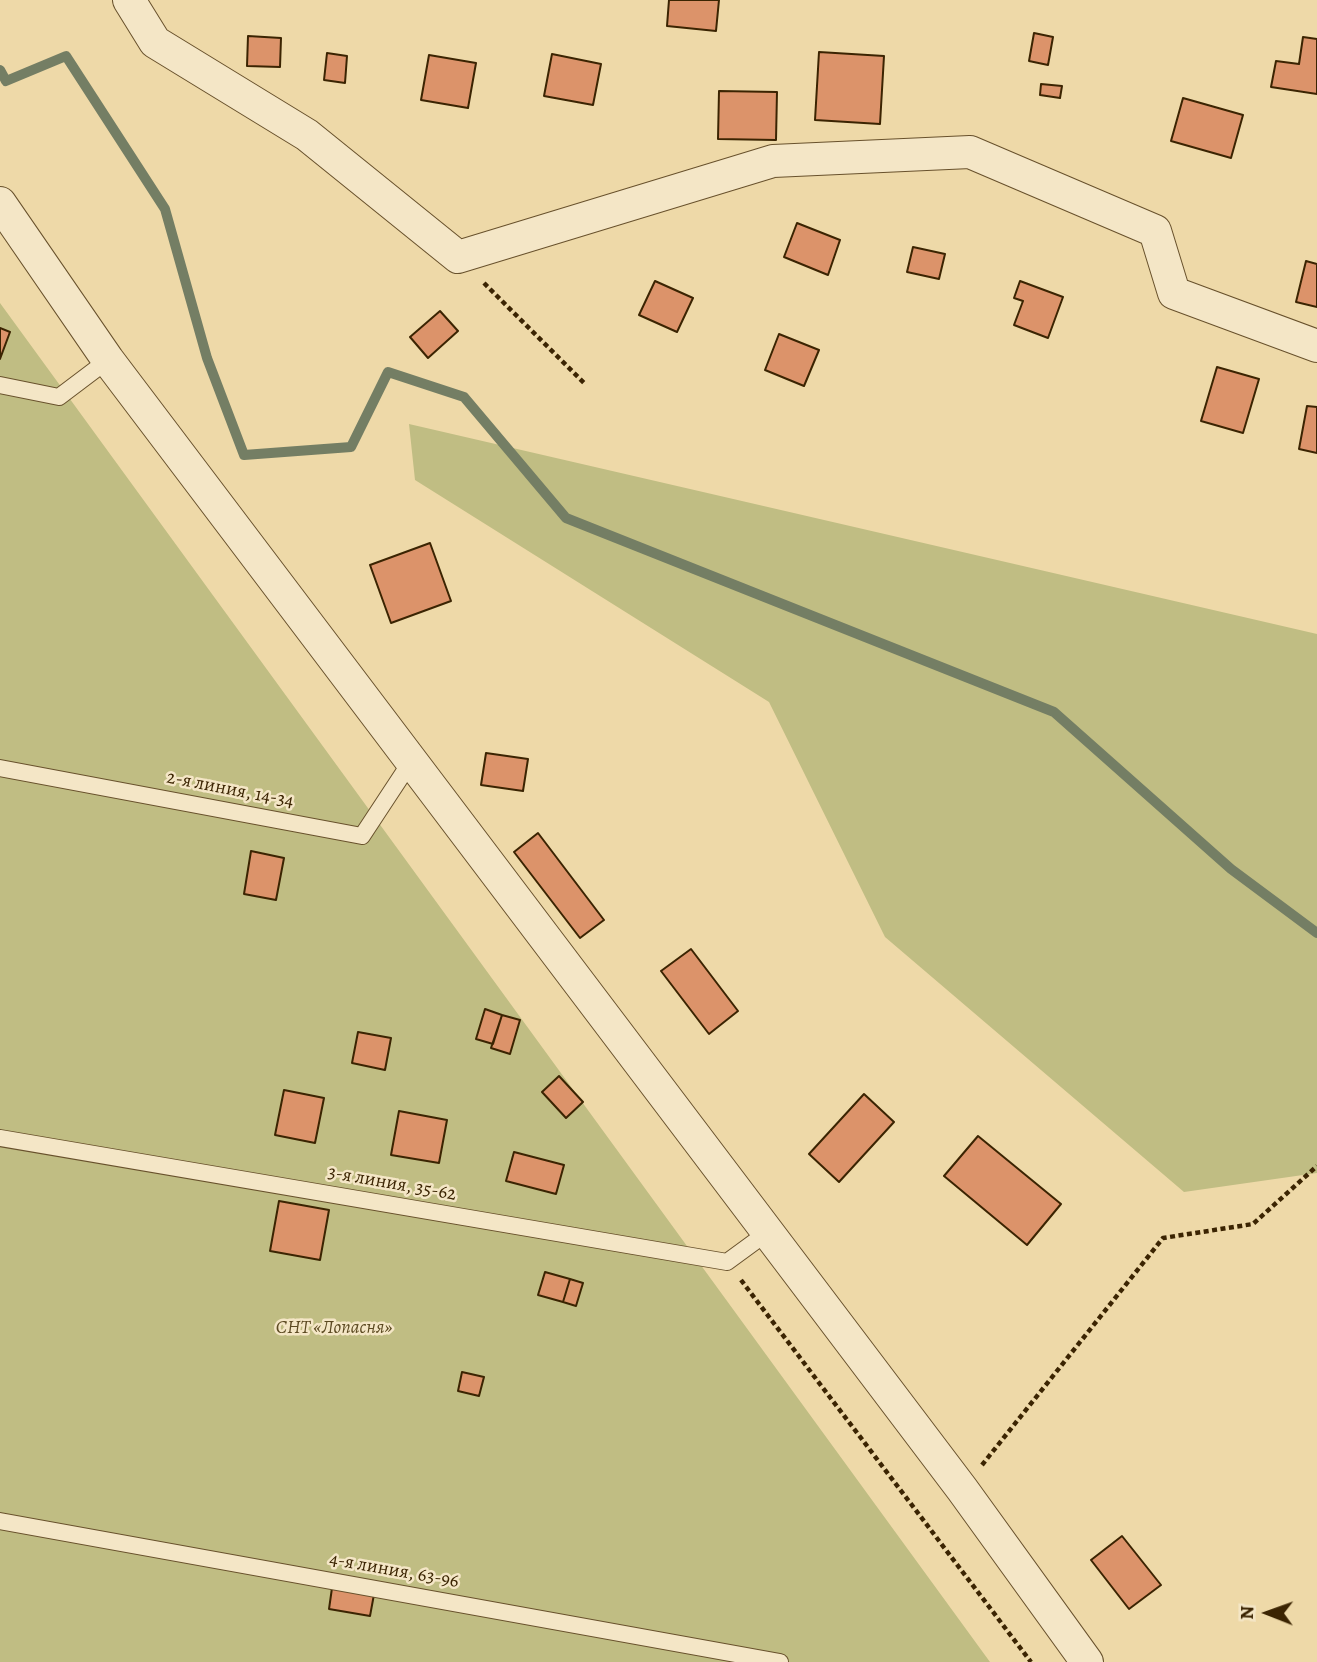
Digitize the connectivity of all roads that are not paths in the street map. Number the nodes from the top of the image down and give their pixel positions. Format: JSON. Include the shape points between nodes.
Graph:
{"nodes":[{"id":1,"x":129,"y":0,"type":"edge"},
{"id":2,"x":0,"y":203,"type":"edge"},
{"id":3,"x":1317,"y":346,"type":"edge"},
{"id":4,"x":108,"y":360,"type":"junction"},
{"id":5,"x":0,"y":385,"type":"edge"},
{"id":6,"x":412,"y":760,"type":"junction"},
{"id":7,"x":0,"y":768,"type":"edge"},
{"id":8,"x":0,"y":1138,"type":"edge"},
{"id":9,"x":768,"y":1232,"type":"junction"},
{"id":10,"x":0,"y":1521,"type":"edge"},
{"id":11,"x":780,"y":1662,"type":"edge"},
{"id":12,"x":1087,"y":1662,"type":"edge"}],
"edges":[{"from":1,"to":3,"type":"street","via":[[155,42],[307,135],[458,257],[773,161],[970,152],[1155,231],[1174,293]]},
{"from":2,"to":4,"type":"street"},
{"from":4,"to":5,"type":"lane","via":[[60,397]]},
{"from":4,"to":6,"type":"street"},
{"from":6,"to":7,"type":"lane","name":"2-я линия, 14-34","via":[[362,836]]},
{"from":6,"to":9,"type":"street"},
{"from":8,"to":9,"type":"lane","name":"3-я линия, 35-62","via":[[727,1262]]},
{"from":9,"to":12,"type":"street"},
{"from":10,"to":11,"type":"lane","name":"4-я линия, 63-96"}]}
